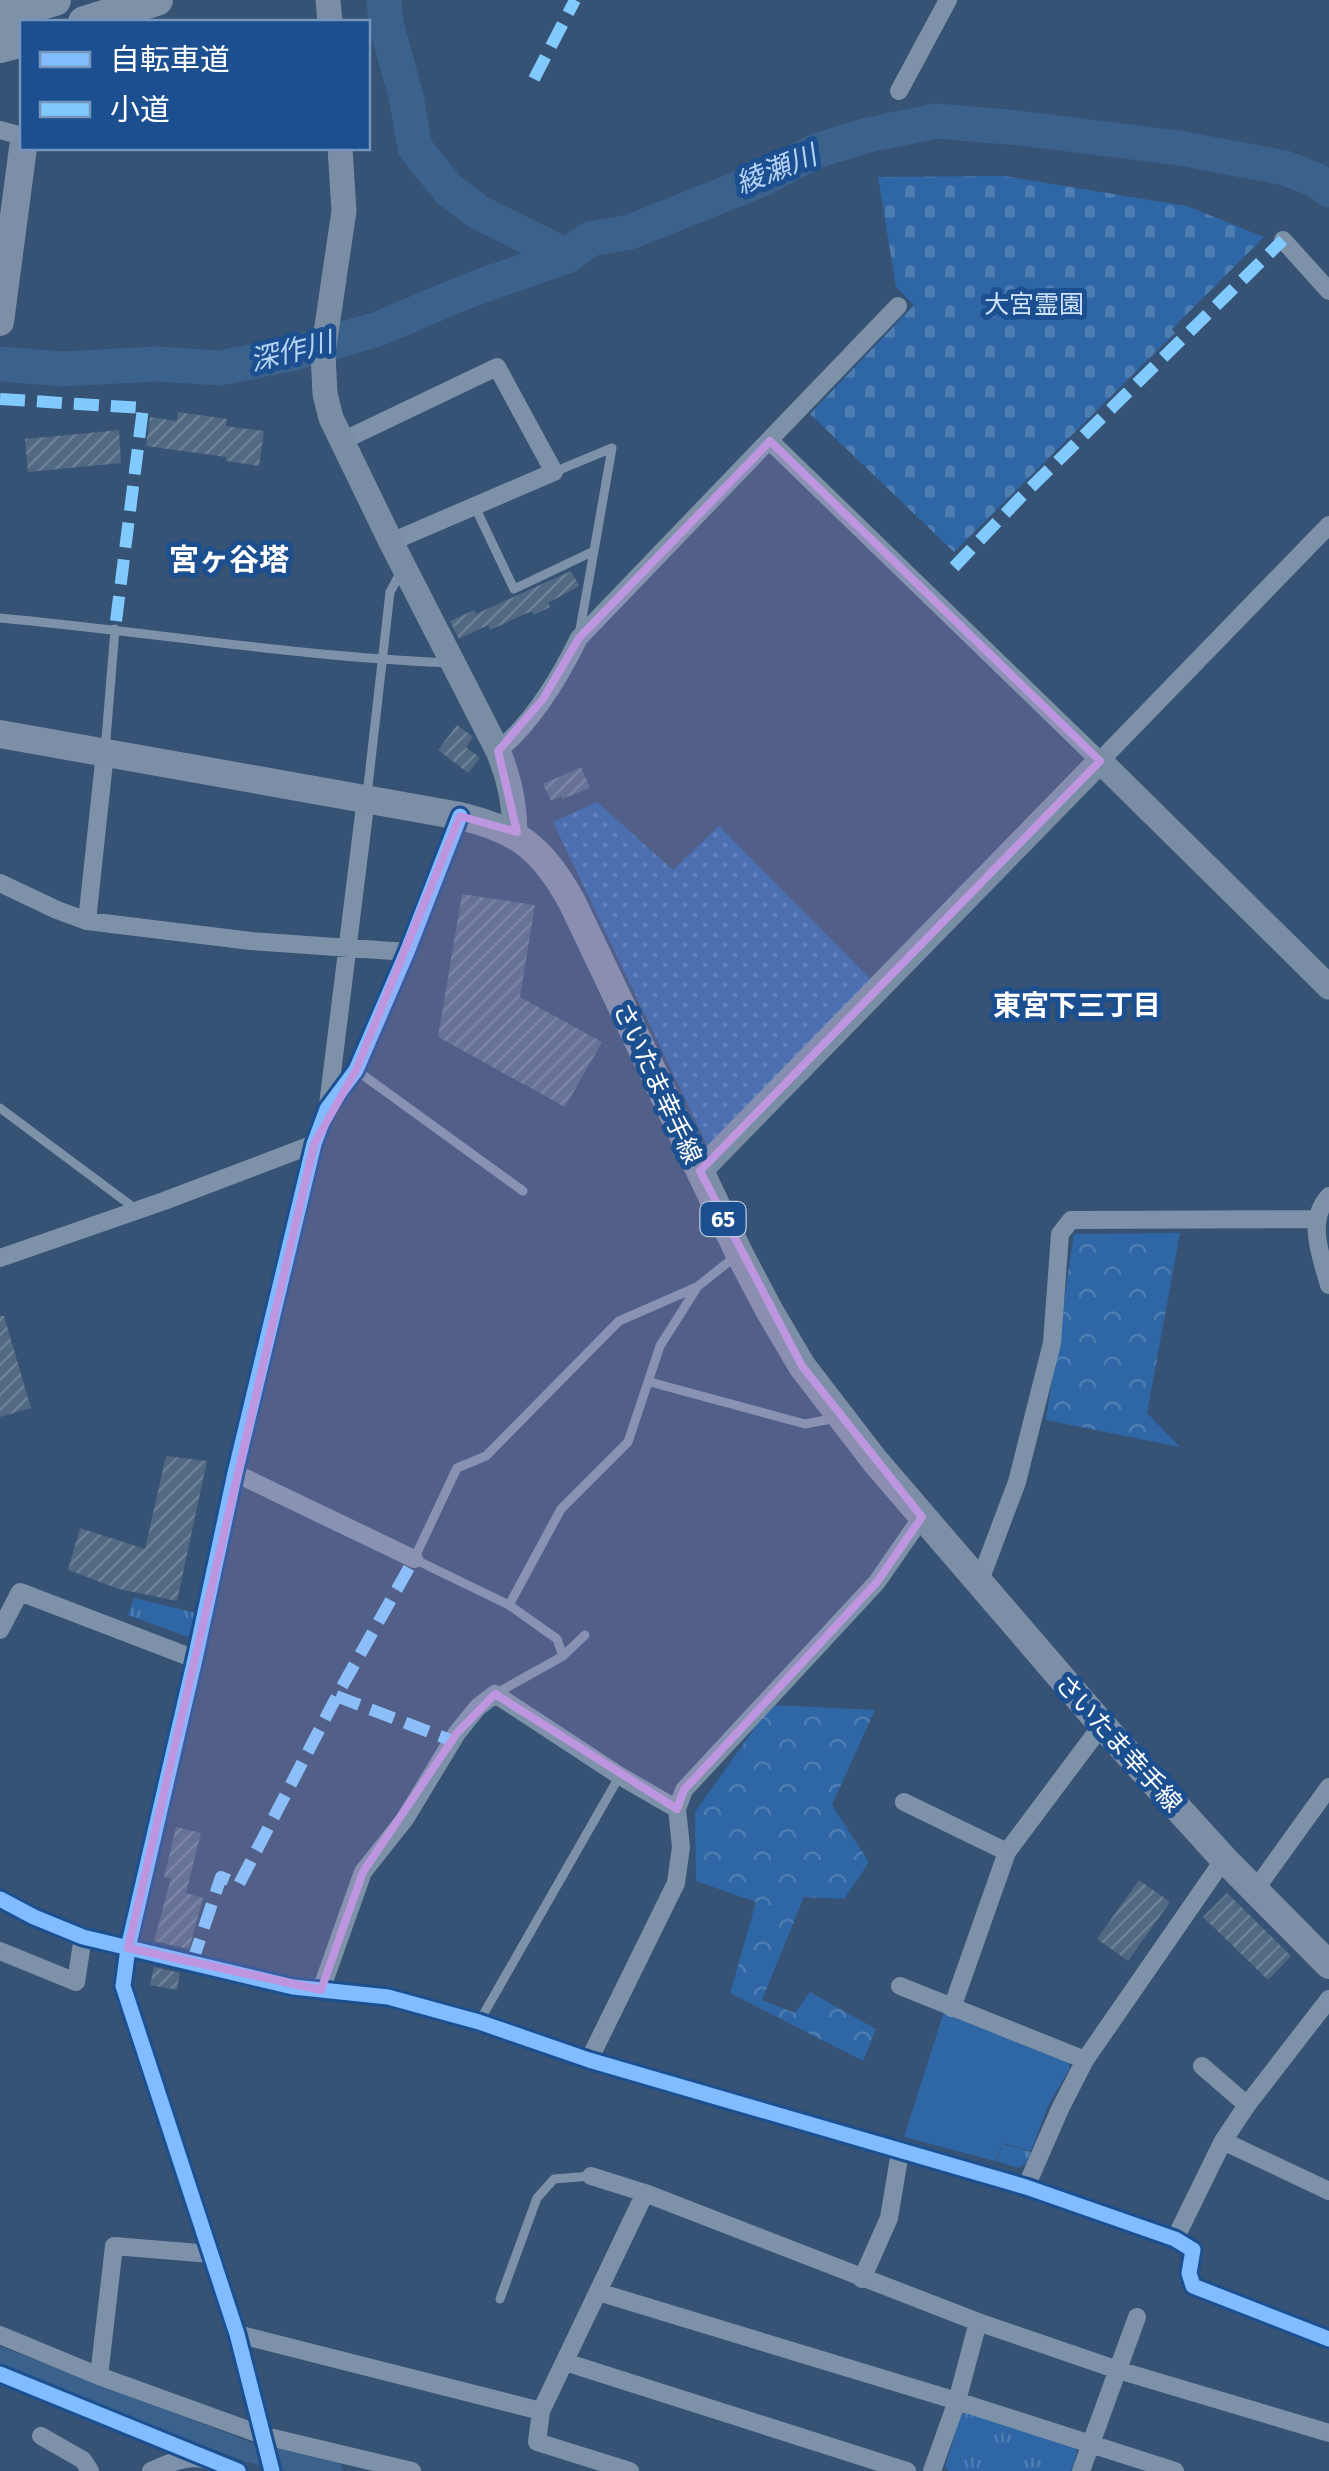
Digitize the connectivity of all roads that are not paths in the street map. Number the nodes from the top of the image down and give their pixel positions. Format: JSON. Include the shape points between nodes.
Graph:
{"nodes":[{"id":1,"x":157,"y":0,"type":"edge"},
{"id":2,"x":948,"y":0,"type":"edge"},
{"id":3,"x":42,"y":7,"type":"edge"},
{"id":4,"x":0,"y":16,"type":"edge"},
{"id":5,"x":91,"y":20,"type":"edge"},
{"id":6,"x":899,"y":91,"type":"dead end"},
{"id":7,"x":23,"y":150,"type":"edge"},
{"id":8,"x":340,"y":150,"type":"edge"},
{"id":9,"x":1284,"y":240,"type":"dead end"},
{"id":10,"x":1329,"y":290,"type":"edge"},
{"id":11,"x":898,"y":306,"type":"dead end"},
{"id":12,"x":1,"y":309,"type":"edge"},
{"id":13,"x":0,"y":322,"type":"edge"},
{"id":14,"x":770,"y":440,"type":"junction"},
{"id":15,"x":340,"y":442,"type":"junction"},
{"id":16,"x":554,"y":472,"type":"junction"},
{"id":17,"x":474,"y":505,"type":"junction"},
{"id":18,"x":1329,"y":525,"type":"edge"},
{"id":19,"x":391,"y":542,"type":"junction"},
{"id":20,"x":594,"y":550,"type":"junction"},
{"id":21,"x":404,"y":568,"type":"junction"},
{"id":22,"x":0,"y":618,"type":"edge"},
{"id":23,"x":115,"y":629,"type":"junction"},
{"id":24,"x":579,"y":638,"type":"junction"},
{"id":25,"x":382,"y":660,"type":"junction"},
{"id":26,"x":453,"y":663,"type":"junction"},
{"id":27,"x":0,"y":734,"type":"edge"},
{"id":28,"x":498,"y":751,"type":"junction"},
{"id":29,"x":105,"y":753,"type":"junction"},
{"id":30,"x":1100,"y":761,"type":"junction"},
{"id":31,"x":366,"y":798,"type":"junction"},
{"id":32,"x":460,"y":816,"type":"junction"},
{"id":33,"x":514,"y":834,"type":"junction"},
{"id":34,"x":0,"y":883,"type":"edge"},
{"id":35,"x":87,"y":921,"type":"junction"},
{"id":36,"x":349,"y":947,"type":"junction"},
{"id":37,"x":407,"y":952,"type":"junction"},
{"id":38,"x":1329,"y":987,"type":"edge"},
{"id":39,"x":356,"y":1070,"type":"junction"},
{"id":40,"x":0,"y":1108,"type":"edge"},
{"id":41,"x":327,"y":1109,"type":"junction"},
{"id":42,"x":314,"y":1144,"type":"junction"},
{"id":43,"x":700,"y":1171,"type":"junction"},
{"id":44,"x":523,"y":1192,"type":"dead end"},
{"id":45,"x":1329,"y":1196,"type":"edge"},
{"id":46,"x":137,"y":1210,"type":"junction"},
{"id":47,"x":1316,"y":1219,"type":"junction"},
{"id":48,"x":739,"y":1253,"type":"junction"},
{"id":49,"x":0,"y":1258,"type":"edge"},
{"id":50,"x":1329,"y":1285,"type":"edge"},
{"id":51,"x":698,"y":1287,"type":"junction"},
{"id":52,"x":650,"y":1382,"type":"junction"},
{"id":53,"x":841,"y":1418,"type":"junction"},
{"id":54,"x":235,"y":1473,"type":"junction"},
{"id":55,"x":922,"y":1518,"type":"junction"},
{"id":56,"x":414,"y":1559,"type":"junction"},
{"id":57,"x":979,"y":1583,"type":"junction"},
{"id":58,"x":509,"y":1605,"type":"junction"},
{"id":59,"x":0,"y":1630,"type":"edge"},
{"id":60,"x":585,"y":1635,"type":"dead end"},
{"id":61,"x":563,"y":1656,"type":"junction"},
{"id":62,"x":195,"y":1659,"type":"junction"},
{"id":63,"x":495,"y":1694,"type":"junction"},
{"id":64,"x":1102,"y":1725,"type":"junction"},
{"id":65,"x":620,"y":1776,"type":"junction"},
{"id":66,"x":1329,"y":1788,"type":"edge"},
{"id":67,"x":904,"y":1802,"type":"dead end"},
{"id":68,"x":677,"y":1810,"type":"junction"},
{"id":69,"x":1008,"y":1852,"type":"junction"},
{"id":70,"x":1224,"y":1860,"type":"junction"},
{"id":71,"x":1255,"y":1890,"type":"junction"},
{"id":72,"x":0,"y":1899,"type":"edge"},
{"id":73,"x":83,"y":1937,"type":"junction"},
{"id":74,"x":128,"y":1948,"type":"junction"},
{"id":75,"x":0,"y":1952,"type":"edge"},
{"id":76,"x":1329,"y":1966,"type":"edge"},
{"id":77,"x":900,"y":1986,"type":"dead end"},
{"id":78,"x":321,"y":1990,"type":"junction"},
{"id":79,"x":1329,"y":1999,"type":"edge"},
{"id":80,"x":952,"y":2008,"type":"junction"},
{"id":81,"x":480,"y":2022,"type":"junction"},
{"id":82,"x":589,"y":2060,"type":"junction"},
{"id":83,"x":1085,"y":2060,"type":"junction"},
{"id":84,"x":1202,"y":2066,"type":"dead end"},
{"id":85,"x":1247,"y":2105,"type":"junction"},
{"id":86,"x":1224,"y":2141,"type":"junction"},
{"id":87,"x":900,"y":2152,"type":"junction"},
{"id":88,"x":591,"y":2176,"type":"joint"},
{"id":89,"x":1026,"y":2187,"type":"junction"},
{"id":90,"x":1329,"y":2191,"type":"edge"},
{"id":91,"x":645,"y":2192,"type":"junction"},
{"id":92,"x":1175,"y":2238,"type":"junction"},
{"id":93,"x":210,"y":2254,"type":"junction"},
{"id":94,"x":862,"y":2279,"type":"junction"},
{"id":95,"x":598,"y":2292,"type":"junction"},
{"id":96,"x":500,"y":2299,"type":"dead end"},
{"id":97,"x":1137,"y":2317,"type":"dead end"},
{"id":98,"x":978,"y":2322,"type":"junction"},
{"id":99,"x":237,"y":2334,"type":"junction"},
{"id":100,"x":0,"y":2335,"type":"edge"},
{"id":101,"x":1329,"y":2339,"type":"edge"},
{"id":102,"x":565,"y":2362,"type":"junction"},
{"id":103,"x":1118,"y":2370,"type":"junction"},
{"id":104,"x":99,"y":2376,"type":"junction"},
{"id":105,"x":957,"y":2401,"type":"junction"},
{"id":106,"x":541,"y":2411,"type":"junction"},
{"id":107,"x":1329,"y":2433,"type":"edge"},
{"id":108,"x":41,"y":2436,"type":"dead end"},
{"id":109,"x":264,"y":2436,"type":"junction"},
{"id":110,"x":1091,"y":2443,"type":"junction"},
{"id":111,"x":90,"y":2471,"type":"edge"},
{"id":112,"x":151,"y":2471,"type":"edge"},
{"id":113,"x":238,"y":2471,"type":"edge"},
{"id":114,"x":272,"y":2471,"type":"edge"},
{"id":115,"x":412,"y":2471,"type":"edge"},
{"id":116,"x":630,"y":2471,"type":"edge"},
{"id":117,"x":907,"y":2471,"type":"edge"},
{"id":118,"x":932,"y":2471,"type":"edge"},
{"id":119,"x":1081,"y":2471,"type":"edge"},
{"id":120,"x":1175,"y":2471,"type":"edge"}],
"edges":[{"from":1,"to":5,"type":"highway"},
{"from":2,"to":6,"type":"street"},
{"from":3,"to":4,"type":"highway"},
{"from":7,"to":12,"type":"main road"},
{"from":8,"to":15,"type":"street","via":[[344,211],[323,353]]},
{"from":9,"to":10,"type":"street"},
{"from":11,"to":14,"type":"street"},
{"from":12,"to":13,"type":"main road"},
{"from":14,"to":24,"type":"street"},
{"from":14,"to":30,"type":"street"},
{"from":15,"to":16,"type":"street","via":[[497,367]]},
{"from":15,"to":19,"type":"street"},
{"from":16,"to":17,"type":"street"},
{"from":16,"to":20,"type":"lane","via":[[612,448]]},
{"from":17,"to":19,"type":"street"},
{"from":17,"to":20,"type":"lane","via":[[514,589]]},
{"from":18,"to":30,"type":"street"},
{"from":19,"to":21,"type":"street"},
{"from":20,"to":24,"type":"lane"},
{"from":21,"to":25,"type":"lane","via":[[390,592]]},
{"from":21,"to":26,"type":"street"},
{"from":22,"to":23,"type":"lane"},
{"from":23,"to":25,"type":"lane"},
{"from":23,"to":29,"type":"lane"},
{"from":24,"to":28,"type":"street","via":[[544,699]]},
{"from":25,"to":26,"type":"lane"},
{"from":25,"to":31,"type":"lane"},
{"from":26,"to":28,"type":"street"},
{"from":27,"to":29,"type":"main road","name":"さいたま幸手線","number":"65"},
{"from":28,"to":33,"type":"street","via":[[513,798]]},
{"from":29,"to":31,"type":"main road","name":"さいたま幸手線","number":"65"},
{"from":29,"to":35,"type":"street"},
{"from":30,"to":38,"type":"street"},
{"from":30,"to":43,"type":"street"},
{"from":31,"to":32,"type":"main road","name":"さいたま幸手線","number":"65"},
{"from":31,"to":36,"type":"street"},
{"from":32,"to":33,"type":"main road","name":"さいたま幸手線","number":"65"},
{"from":32,"to":37,"type":"street"},
{"from":33,"to":43,"type":"main road","name":"さいたま幸手線","number":"65","via":[[548,863],[566,892]]},
{"from":34,"to":35,"type":"street"},
{"from":35,"to":36,"type":"street"},
{"from":36,"to":37,"type":"street"},
{"from":36,"to":41,"type":"street"},
{"from":37,"to":39,"type":"street"},
{"from":39,"to":41,"type":"street"},
{"from":39,"to":44,"type":"lane"},
{"from":40,"to":46,"type":"lane"},
{"from":41,"to":42,"type":"street"},
{"from":42,"to":46,"type":"street"},
{"from":42,"to":54,"type":"street"},
{"from":43,"to":48,"type":"main road","name":"さいたま幸手線","number":"65"},
{"from":45,"to":47,"type":"street"},
{"from":46,"to":49,"type":"street"},
{"from":47,"to":50,"type":"street"},
{"from":47,"to":57,"type":"street","via":[[1071,1220],[1060,1234],[1052,1344],[1039,1396],[1017,1482]]},
{"from":48,"to":51,"type":"lane"},
{"from":48,"to":53,"type":"main road","name":"さいたま幸手線","number":"65","via":[[802,1366]]},
{"from":51,"to":52,"type":"lane","via":[[660,1346]]},
{"from":51,"to":56,"type":"lane","via":[[618,1321],[486,1456],[457,1468]]},
{"from":52,"to":53,"type":"lane","via":[[805,1424]]},
{"from":52,"to":58,"type":"lane","via":[[628,1442],[561,1509]]},
{"from":53,"to":55,"type":"main road","name":"さいたま幸手線","number":"65"},
{"from":54,"to":56,"type":"street"},
{"from":54,"to":62,"type":"street"},
{"from":55,"to":57,"type":"main road","name":"さいたま幸手線","number":"65"},
{"from":55,"to":68,"type":"street","via":[[877,1582],[684,1790]]},
{"from":56,"to":58,"type":"lane"},
{"from":57,"to":64,"type":"main road","name":"さいたま幸手線","number":"65"},
{"from":58,"to":61,"type":"lane","via":[[557,1639]]},
{"from":59,"to":62,"type":"street","via":[[20,1592]]},
{"from":60,"to":61,"type":"lane"},
{"from":61,"to":63,"type":"lane"},
{"from":62,"to":74,"type":"street"},
{"from":63,"to":65,"type":"street"},
{"from":63,"to":78,"type":"street","via":[[478,1706],[363,1872]]},
{"from":64,"to":69,"type":"street"},
{"from":64,"to":70,"type":"main road","name":"さいたま幸手線","number":"65"},
{"from":65,"to":68,"type":"street"},
{"from":65,"to":81,"type":"lane"},
{"from":66,"to":71,"type":"street"},
{"from":67,"to":69,"type":"street"},
{"from":68,"to":82,"type":"street","via":[[676,1883]]},
{"from":69,"to":80,"type":"street"},
{"from":70,"to":71,"type":"main road","name":"さいたま幸手線","number":"65"},
{"from":70,"to":83,"type":"street"},
{"from":71,"to":76,"type":"main road","name":"さいたま幸手線","number":"65"},
{"from":72,"to":73,"type":"street"},
{"from":73,"to":74,"type":"street"},
{"from":73,"to":75,"type":"street","via":[[76,1982]]},
{"from":74,"to":78,"type":"street"},
{"from":74,"to":93,"type":"street","via":[[124,1986]]},
{"from":77,"to":80,"type":"street"},
{"from":78,"to":81,"type":"street","via":[[388,1997]]},
{"from":79,"to":85,"type":"street"},
{"from":80,"to":83,"type":"street"},
{"from":81,"to":82,"type":"street"},
{"from":82,"to":87,"type":"street"},
{"from":83,"to":89,"type":"street"},
{"from":84,"to":85,"type":"street"},
{"from":85,"to":86,"type":"street"},
{"from":86,"to":90,"type":"street"},
{"from":86,"to":92,"type":"street"},
{"from":87,"to":89,"type":"street"},
{"from":87,"to":94,"type":"street","via":[[889,2218]]},
{"from":88,"to":91,"type":"street"},
{"from":88,"to":96,"type":"lane","via":[[554,2179],[538,2198]]},
{"from":89,"to":92,"type":"street"},
{"from":91,"to":94,"type":"street"},
{"from":91,"to":95,"type":"street"},
{"from":92,"to":101,"type":"street","via":[[1193,2250],[1193,2286]]},
{"from":93,"to":99,"type":"street"},
{"from":93,"to":104,"type":"street","via":[[114,2246]]},
{"from":94,"to":98,"type":"street"},
{"from":95,"to":102,"type":"street"},
{"from":95,"to":105,"type":"street"},
{"from":97,"to":103,"type":"street"},
{"from":98,"to":103,"type":"street"},
{"from":98,"to":105,"type":"street"},
{"from":99,"to":106,"type":"street"},
{"from":99,"to":109,"type":"street"},
{"from":100,"to":104,"type":"street"},
{"from":102,"to":106,"type":"street"},
{"from":102,"to":117,"type":"street"},
{"from":103,"to":107,"type":"street"},
{"from":103,"to":110,"type":"street"},
{"from":104,"to":109,"type":"street"},
{"from":105,"to":110,"type":"street"},
{"from":105,"to":118,"type":"street"},
{"from":106,"to":116,"type":"street","via":[[537,2442]]},
{"from":108,"to":111,"type":"street"},
{"from":109,"to":114,"type":"street"},
{"from":109,"to":115,"type":"street"},
{"from":110,"to":119,"type":"street"},
{"from":110,"to":120,"type":"street"},
{"from":112,"to":113,"type":"street","via":[[190,2458]]}]}
